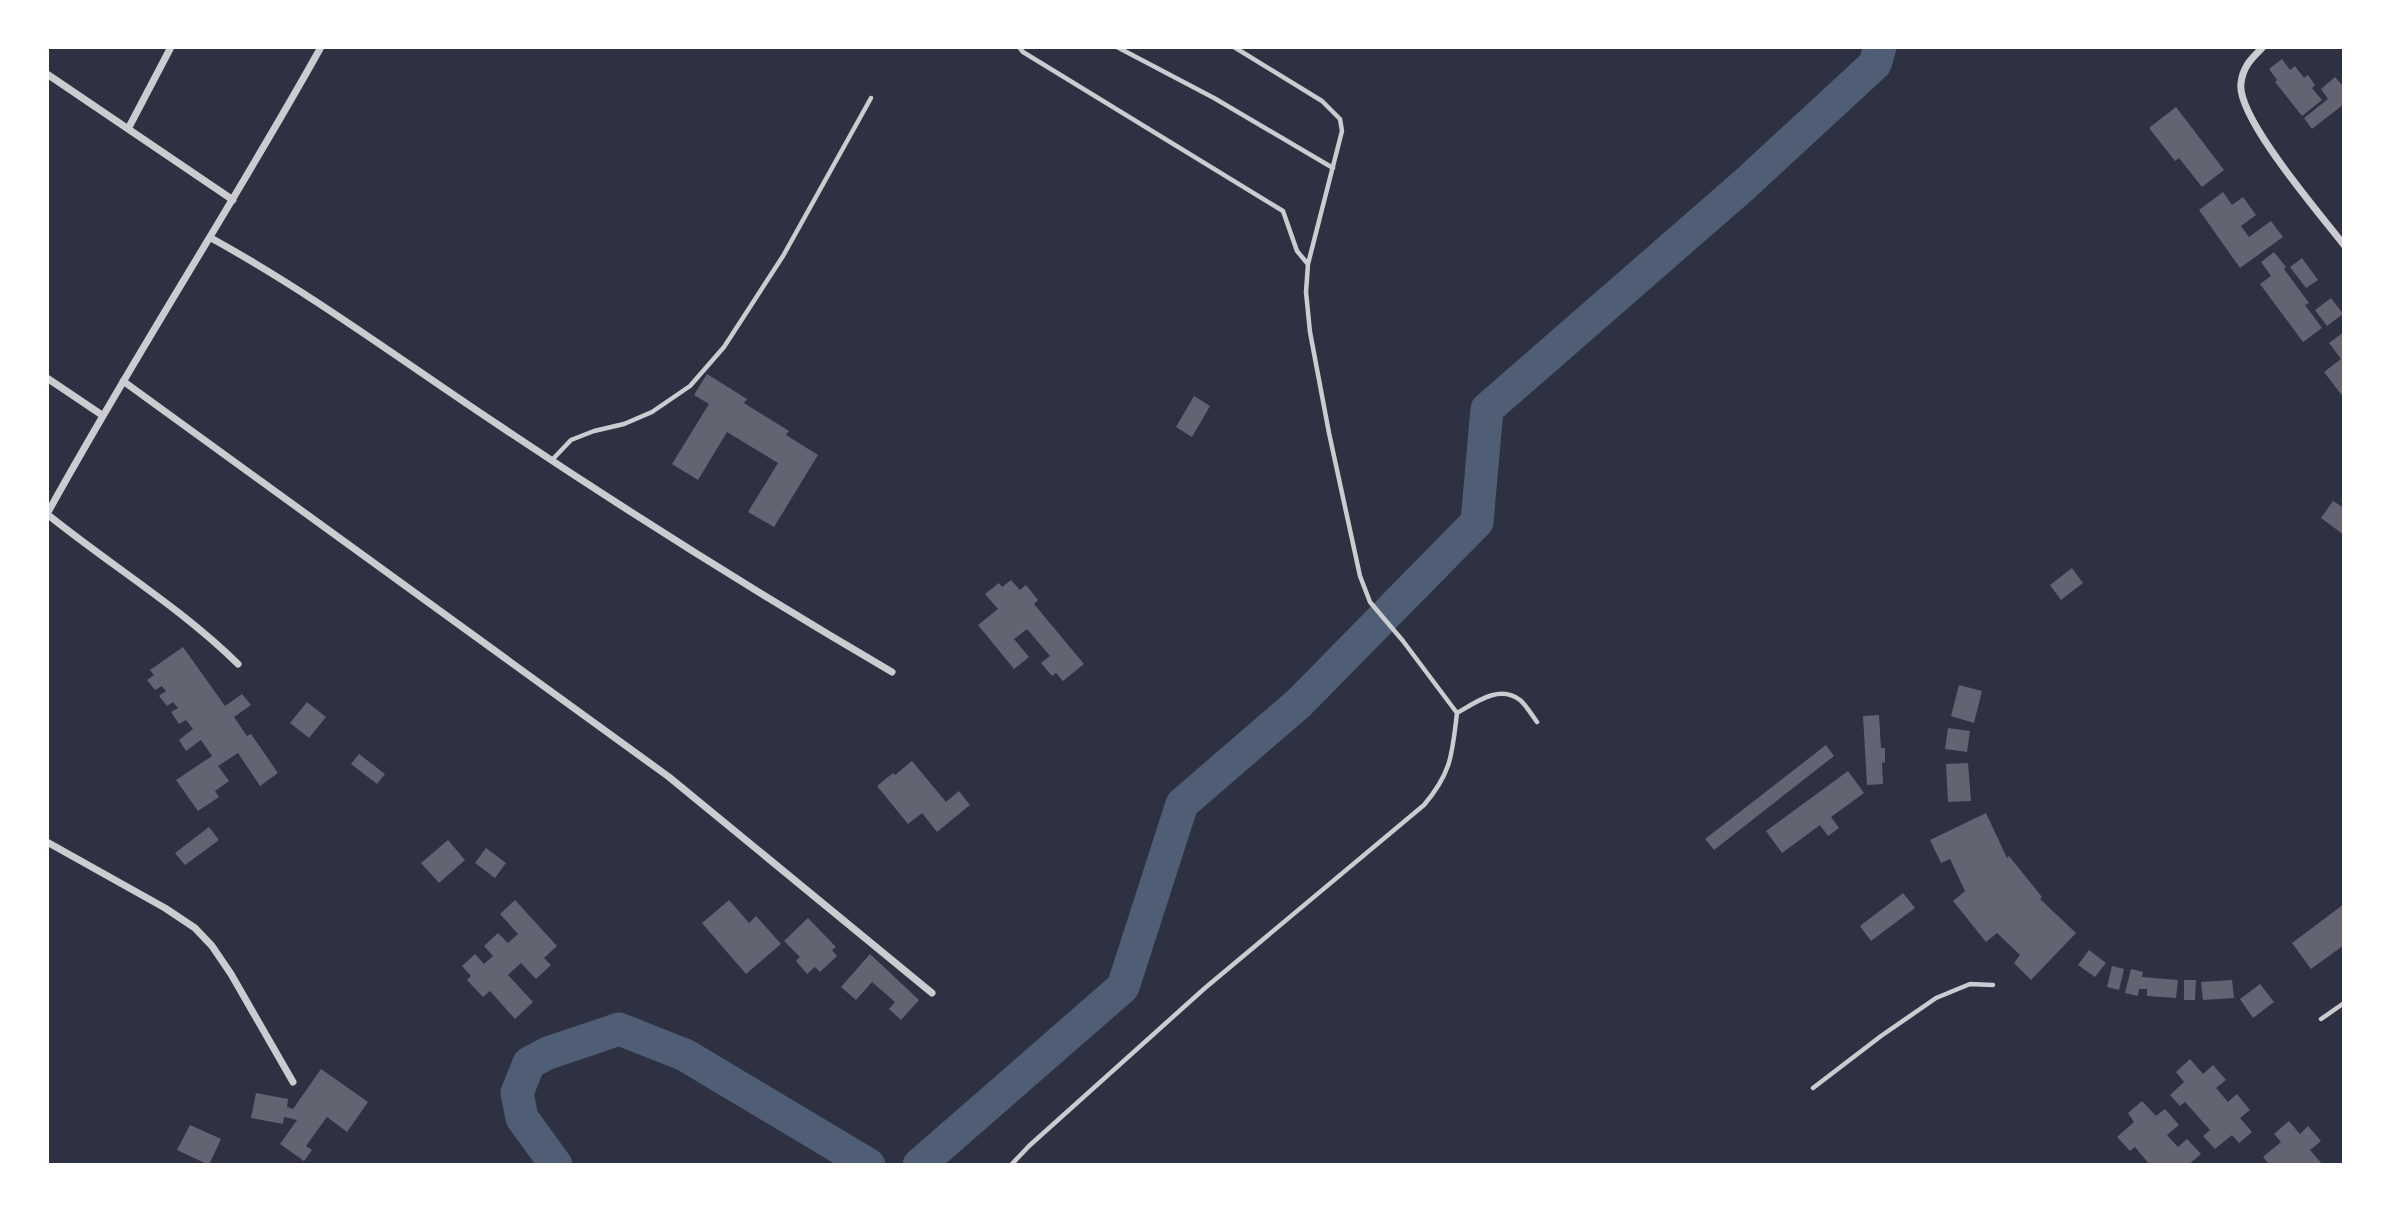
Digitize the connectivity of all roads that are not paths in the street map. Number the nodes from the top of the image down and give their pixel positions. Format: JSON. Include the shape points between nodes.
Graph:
{"nodes":[{"id":1,"x":171,"y":47,"type":"edge"},
{"id":2,"x":321,"y":47,"type":"edge"},
{"id":3,"x":1019,"y":47,"type":"edge"},
{"id":4,"x":1117,"y":47,"type":"edge"},
{"id":5,"x":1234,"y":47,"type":"edge"},
{"id":6,"x":2263,"y":47,"type":"edge"},
{"id":7,"x":47,"y":74,"type":"edge"},
{"id":8,"x":871,"y":97,"type":"dead end"},
{"id":9,"x":128,"y":129,"type":"junction"},
{"id":10,"x":1333,"y":168,"type":"junction"},
{"id":11,"x":233,"y":200,"type":"junction"},
{"id":12,"x":211,"y":238,"type":"junction"},
{"id":13,"x":2344,"y":245,"type":"edge"},
{"id":14,"x":1308,"y":264,"type":"junction"},
{"id":15,"x":47,"y":378,"type":"edge"},
{"id":16,"x":123,"y":381,"type":"junction"},
{"id":17,"x":102,"y":415,"type":"junction"},
{"id":18,"x":551,"y":460,"type":"junction"},
{"id":19,"x":47,"y":514,"type":"edge"},
{"id":20,"x":238,"y":664,"type":"dead end"},
{"id":21,"x":892,"y":672,"type":"dead end"},
{"id":22,"x":1457,"y":713,"type":"junction"},
{"id":23,"x":1537,"y":722,"type":"dead end"},
{"id":24,"x":47,"y":842,"type":"edge"},
{"id":25,"x":1993,"y":985,"type":"dead end"},
{"id":26,"x":932,"y":993,"type":"dead end"},
{"id":27,"x":2344,"y":1003,"type":"edge"},
{"id":28,"x":2321,"y":1018,"type":"dead end"},
{"id":29,"x":293,"y":1082,"type":"dead end"},
{"id":30,"x":1813,"y":1088,"type":"dead end"},
{"id":31,"x":1011,"y":1165,"type":"edge"}],
"edges":[{"from":1,"to":9,"type":"street"},
{"from":2,"to":11,"type":"street"},
{"from":3,"to":14,"type":"lane","via":[[1283,211],[1297,251]]},
{"from":4,"to":10,"type":"lane"},
{"from":5,"to":10,"type":"lane","via":[[1334,111],[1342,131]]},
{"from":6,"to":13,"type":"street","via":[[2246,64],[2240,85],[2246,106],[2256,129]]},
{"from":7,"to":9,"type":"street"},
{"from":8,"to":18,"type":"lane","via":[[783,256],[724,347],[690,386],[652,412],[571,440]]},
{"from":9,"to":11,"type":"street"},
{"from":10,"to":14,"type":"lane"},
{"from":11,"to":12,"type":"street"},
{"from":12,"to":16,"type":"street"},
{"from":12,"to":18,"type":"street","via":[[266,268]]},
{"from":14,"to":22,"type":"lane","via":[[1306,292],[1326,420],[1360,576],[1370,602]]},
{"from":15,"to":17,"type":"street"},
{"from":16,"to":17,"type":"street"},
{"from":16,"to":26,"type":"street","via":[[669,777]]},
{"from":17,"to":19,"type":"street"},
{"from":18,"to":21,"type":"street"},
{"from":19,"to":20,"type":"street","via":[[214,640]]},
{"from":22,"to":23,"type":"lane","via":[[1488,695],[1504,694],[1520,700]]},
{"from":22,"to":31,"type":"lane","via":[[1446,776],[1424,805],[1205,988]]},
{"from":24,"to":29,"type":"street","via":[[195,929],[230,974]]},
{"from":25,"to":30,"type":"lane","via":[[1970,984],[1936,998]]},
{"from":27,"to":28,"type":"lane"}]}
